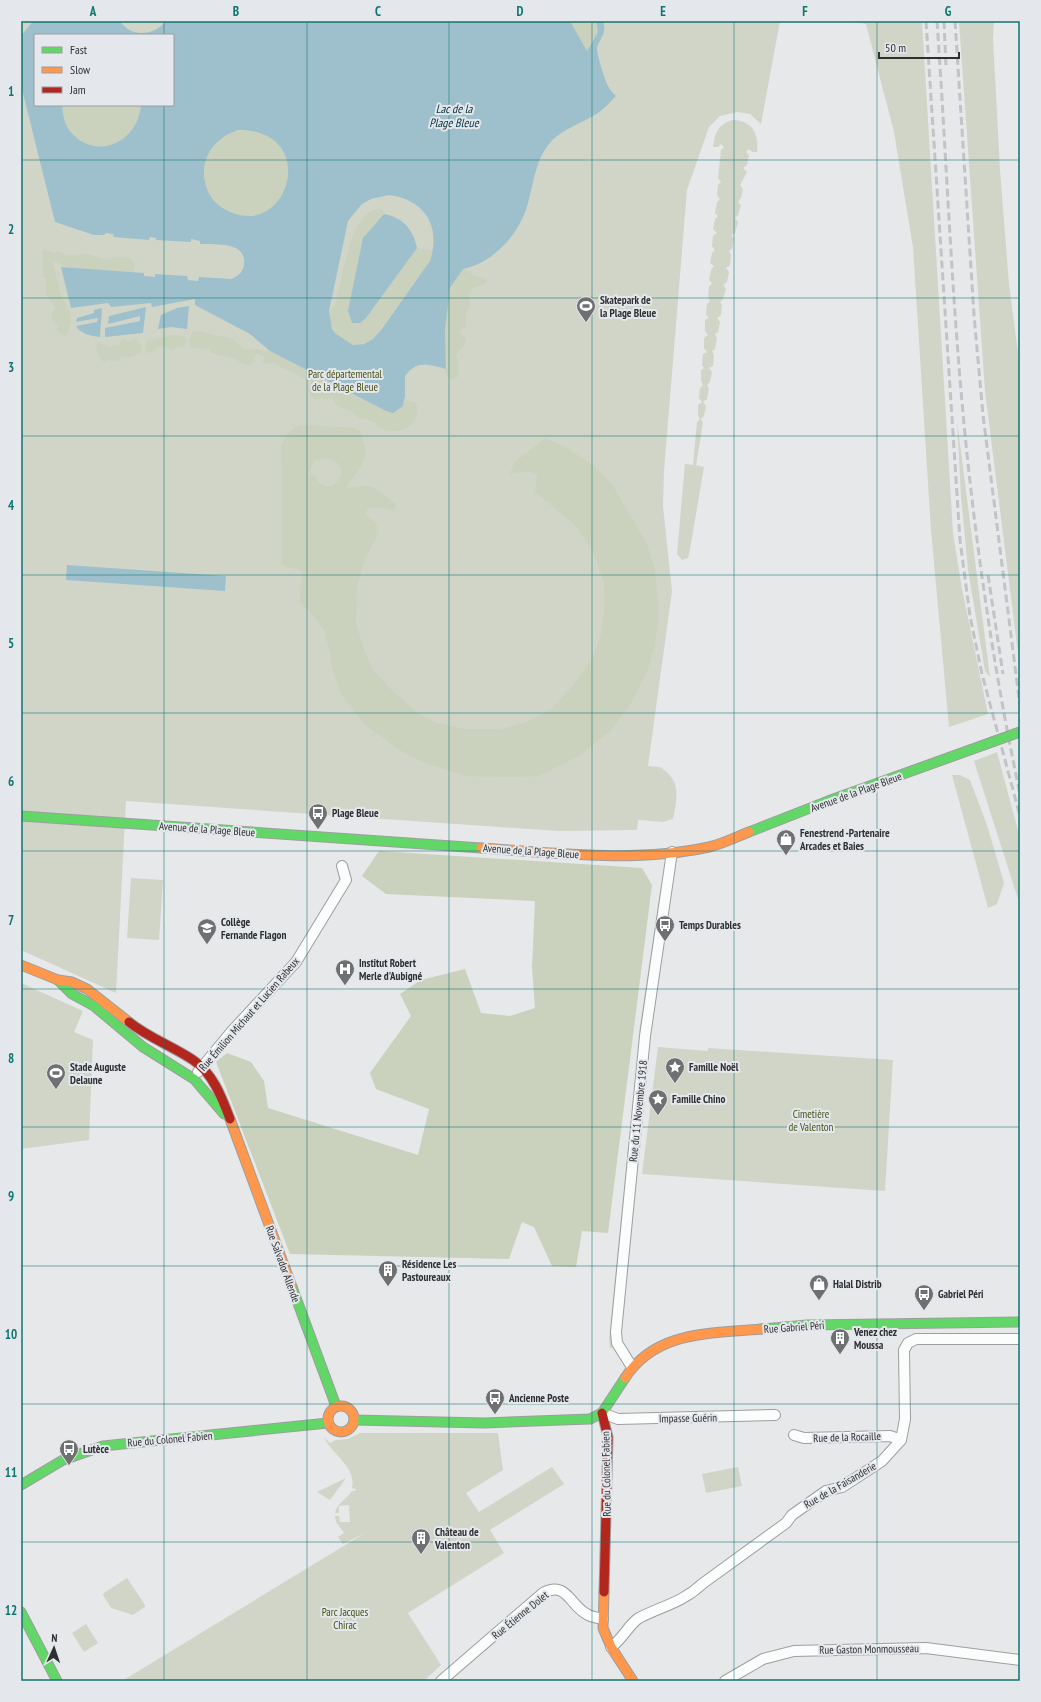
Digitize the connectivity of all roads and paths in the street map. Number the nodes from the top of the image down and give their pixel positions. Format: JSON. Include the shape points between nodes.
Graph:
{"nodes":[{"id":1,"x":1020,"y":732,"type":"edge"},
{"id":2,"x":21,"y":816,"type":"edge"},
{"id":3,"x":672,"y":852,"type":"junction"},
{"id":4,"x":342,"y":866,"type":"dead end"},
{"id":5,"x":21,"y":965,"type":"edge"},
{"id":6,"x":58,"y":980,"type":"junction"},
{"id":7,"x":202,"y":1067,"type":"junction"},
{"id":8,"x":194,"y":1079,"type":"junction"},
{"id":9,"x":230,"y":1122,"type":"junction"},
{"id":10,"x":968,"y":1322,"type":"junction"},
{"id":11,"x":1020,"y":1322,"type":"edge"},
{"id":12,"x":968,"y":1338,"type":"junction"},
{"id":13,"x":1020,"y":1339,"type":"edge"},
{"id":14,"x":632,"y":1367,"type":"junction"},
{"id":15,"x":336,"y":1406,"type":"junction"},
{"id":16,"x":602,"y":1413,"type":"junction"},
{"id":17,"x":775,"y":1415,"type":"dead end"},
{"id":18,"x":354,"y":1420,"type":"junction"},
{"id":19,"x":328,"y":1422,"type":"junction"},
{"id":20,"x":794,"y":1435,"type":"dead end"},
{"id":21,"x":901,"y":1440,"type":"junction"},
{"id":22,"x":21,"y":1484,"type":"edge"},
{"id":23,"x":21,"y":1612,"type":"edge"},
{"id":24,"x":603,"y":1619,"type":"junction"},
{"id":25,"x":21,"y":1630,"type":"edge"},
{"id":26,"x":611,"y":1647,"type":"junction"},
{"id":27,"x":1020,"y":1660,"type":"edge"},
{"id":28,"x":50,"y":1681,"type":"edge"},
{"id":29,"x":57,"y":1681,"type":"edge"},
{"id":30,"x":441,"y":1681,"type":"edge"},
{"id":31,"x":633,"y":1681,"type":"edge"},
{"id":32,"x":725,"y":1681,"type":"edge"}],
"edges":[{"from":1,"to":3,"type":"street","name":"Avenue de la Plage Bleue","bridge":true,"via":[[828,801],[710,847]]},
{"from":2,"to":3,"type":"street","name":"Avenue de la Plage Bleue","via":[[567,854],[653,855]]},
{"from":3,"to":14,"type":"street","name":"Rue du 11 Novembre 1918","via":[[645,1036],[616,1332],[617,1343]]},
{"from":4,"to":7,"type":"street","name":"Rue Émilion Michaut et Lucien Rabeux","via":[[346,880],[296,962]]},
{"from":5,"to":6,"type":"street","name":"Rue Salvador Allende"},
{"from":6,"to":7,"type":"street","name":"Rue Salvador Allende","via":[[87,988],[144,1034],[179,1051]]},
{"from":6,"to":8,"type":"street","name":"Rue Salvador Allende","via":[[72,994],[94,1006],[143,1047]]},
{"from":7,"to":8,"type":"street","name":"Rue Émilion Michaut et Lucien Rabeux"},
{"from":7,"to":9,"type":"street","name":"Rue Salvador Allende","via":[[220,1090]]},
{"from":8,"to":9,"type":"street","name":"Rue Salvador Allende"},
{"from":9,"to":15,"type":"street","name":"Rue Salvador Allende"},
{"from":10,"to":11,"type":"street","name":"Rue Gabriel Péri"},
{"from":10,"to":12,"type":"street"},
{"from":10,"to":14,"type":"street","name":"Rue Gabriel Péri","via":[[807,1325],[696,1334],[671,1340],[653,1350]]},
{"from":12,"to":13,"type":"street"},
{"from":12,"to":21,"type":"street","via":[[916,1339],[908,1343],[904,1350],[905,1420]]},
{"from":14,"to":16,"type":"street","name":"Rue Gabriel Péri"},
{"from":15,"to":18,"type":"street","via":[[349,1408]]},
{"from":15,"to":19,"type":"street","via":[[329,1413]]},
{"from":16,"to":17,"type":"street","name":"Impasse Guérin","via":[[618,1418]]},
{"from":16,"to":18,"type":"street","name":"Rue du Colonel Fabien","via":[[590,1419],[560,1422]]},
{"from":16,"to":24,"type":"street","name":"Rue du Colonel Fabien","via":[[608,1437]]},
{"from":18,"to":19,"type":"street","via":[[350,1428],[342,1432],[333,1430]]},
{"from":19,"to":22,"type":"street","name":"Rue du Colonel Fabien","via":[[311,1426],[103,1446],[63,1460]]},
{"from":20,"to":21,"type":"street","name":"Rue de la Rocaille","via":[[804,1438],[890,1436]]},
{"from":21,"to":26,"type":"street","name":"Rue de la Faisanderie","via":[[882,1461],[842,1487],[826,1491],[691,1594],[637,1619]]},
{"from":23,"to":29,"type":"street"},
{"from":24,"to":26,"type":"street","name":"Rue du Colonel Fabien","via":[[603,1628]]},
{"from":24,"to":30,"type":"street","name":"Rue Étienne Dolet","via":[[584,1613],[565,1593],[552,1589],[543,1593]]},
{"from":25,"to":28,"type":"street"},
{"from":26,"to":31,"type":"street","name":"Rue du Colonel Fabien"},
{"from":27,"to":32,"type":"street","name":"Rue Gaston Monmousseau","via":[[926,1648],[846,1649],[780,1654],[763,1659]]}]}
